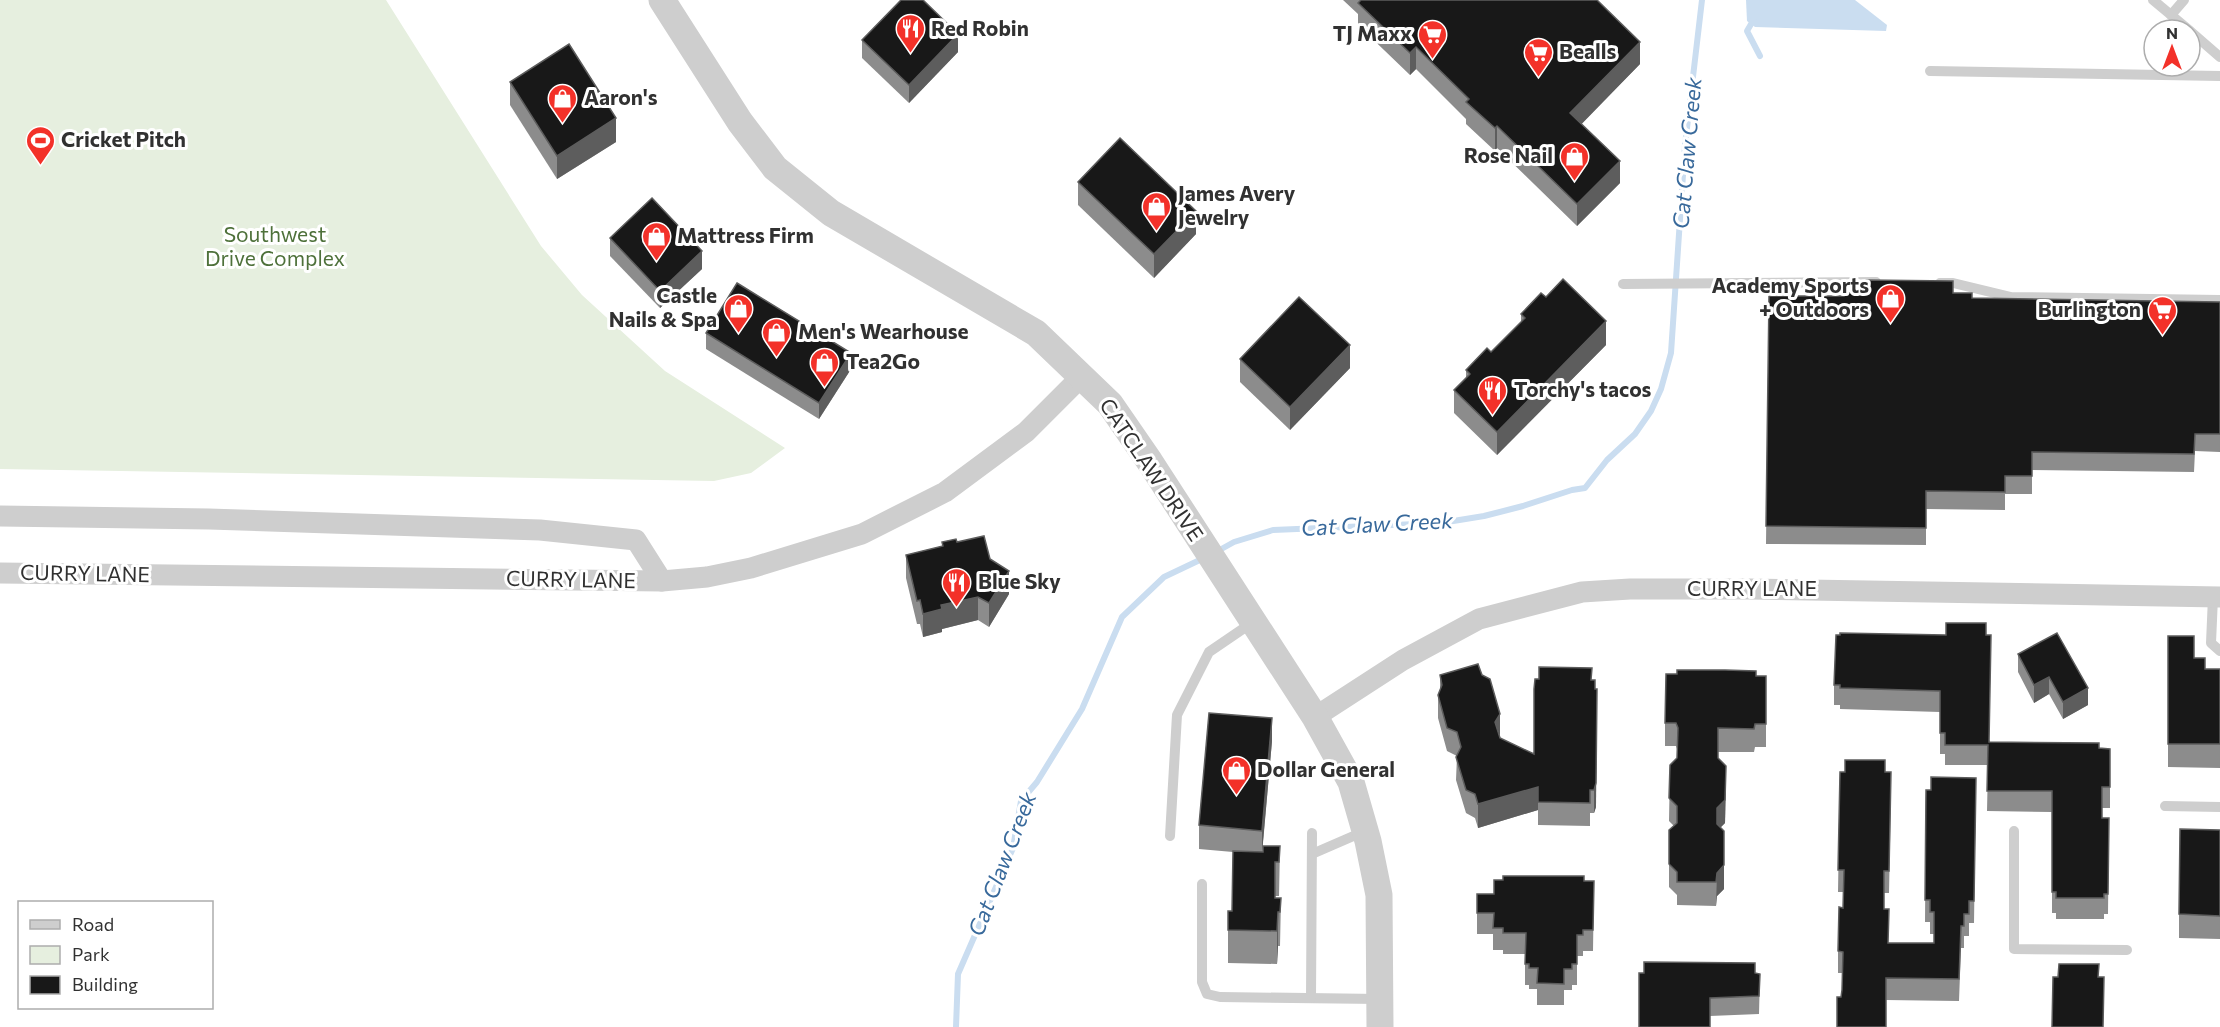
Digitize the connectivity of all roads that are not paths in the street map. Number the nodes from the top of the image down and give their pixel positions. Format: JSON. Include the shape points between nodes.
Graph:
{"nodes":[{"id":1,"x":662,"y":0,"type":"edge"},
{"id":2,"x":2153,"y":0,"type":"edge"},
{"id":3,"x":2184,"y":0,"type":"edge"},
{"id":4,"x":2171,"y":15,"type":"junction"},
{"id":5,"x":2174,"y":18,"type":"edge"},
{"id":6,"x":2202,"y":40,"type":"edge"},
{"id":7,"x":2218,"y":52,"type":"edge"},
{"id":8,"x":1930,"y":71,"type":"dead end"},
{"id":9,"x":2220,"y":76,"type":"edge"},
{"id":10,"x":1885,"y":282,"type":"edge"},
{"id":11,"x":1929,"y":283,"type":"edge"},
{"id":12,"x":1623,"y":284,"type":"dead end"},
{"id":13,"x":2220,"y":300,"type":"edge"},
{"id":14,"x":1082,"y":376,"type":"junction"},
{"id":15,"x":0,"y":516,"type":"edge"},
{"id":16,"x":0,"y":573,"type":"edge"},
{"id":17,"x":662,"y":581,"type":"junction"},
{"id":18,"x":2216,"y":597,"type":"edge"},
{"id":19,"x":1253,"y":622,"type":"junction"},
{"id":20,"x":2220,"y":651,"type":"edge"},
{"id":21,"x":1315,"y":717,"type":"junction"},
{"id":22,"x":2165,"y":806,"type":"dead end"},
{"id":23,"x":2220,"y":807,"type":"edge"},
{"id":24,"x":1365,"y":831,"type":"junction"},
{"id":25,"x":2014,"y":831,"type":"dead end"},
{"id":26,"x":1312,"y":833,"type":"dead end"},
{"id":27,"x":1170,"y":836,"type":"dead end"},
{"id":28,"x":1312,"y":854,"type":"junction"},
{"id":29,"x":1202,"y":884,"type":"dead end"},
{"id":30,"x":2127,"y":950,"type":"dead end"},
{"id":31,"x":1311,"y":998,"type":"junction"},
{"id":32,"x":1381,"y":999,"type":"junction"},
{"id":33,"x":1380,"y":1027,"type":"edge"}],
"edges":[{"from":1,"to":14,"type":"street","name":"CATCLAW DRIVE","via":[[740,122],[775,168],[831,213],[1036,333]]},
{"from":2,"to":4,"type":"lane"},
{"from":3,"to":4,"type":"lane"},
{"from":4,"to":5,"type":"lane"},
{"from":6,"to":7,"type":"lane"},
{"from":8,"to":9,"type":"lane"},
{"from":10,"to":12,"type":"lane"},
{"from":11,"to":13,"type":"lane","via":[[1953,283],[2011,297]]},
{"from":14,"to":17,"type":"street","name":"CURRY LANE","via":[[1026,432],[945,492],[862,534],[752,568]]},
{"from":14,"to":19,"type":"street","name":"CATCLAW DRIVE","via":[[1110,404]]},
{"from":15,"to":17,"type":"street","via":[[540,530],[636,540]]},
{"from":16,"to":17,"type":"street","name":"CURRY LANE"},
{"from":18,"to":20,"type":"lane","via":[[2211,643]]},
{"from":18,"to":21,"type":"street","name":"CURRY LANE","via":[[1749,589],[1582,592],[1479,619],[1403,660]]},
{"from":19,"to":21,"type":"street","name":"CATCLAW DRIVE"},
{"from":19,"to":27,"type":"lane","via":[[1209,652],[1177,715]]},
{"from":21,"to":24,"type":"street","name":"CATCLAW DRIVE","via":[[1352,782]]},
{"from":22,"to":23,"type":"lane"},
{"from":24,"to":28,"type":"lane"},
{"from":24,"to":32,"type":"street","name":"CATCLAW DRIVE","via":[[1379,895]]},
{"from":25,"to":30,"type":"lane","via":[[2014,949]]},
{"from":26,"to":28,"type":"lane"},
{"from":28,"to":31,"type":"lane"},
{"from":29,"to":31,"type":"lane","via":[[1202,982],[1207,994]]},
{"from":31,"to":32,"type":"lane"},
{"from":32,"to":33,"type":"street","name":"CATCLAW DRIVE"}]}
